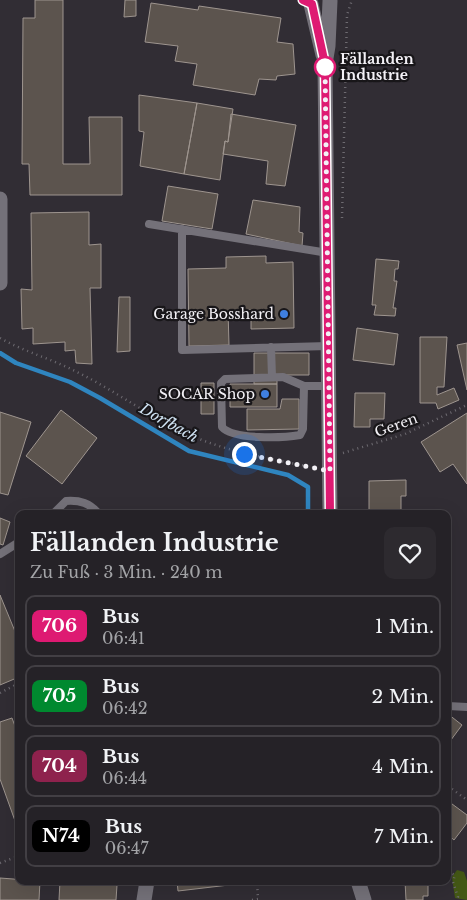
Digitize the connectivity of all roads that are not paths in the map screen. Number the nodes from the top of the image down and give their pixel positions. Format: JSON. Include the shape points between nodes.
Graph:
{"nodes":[{"id":1,"x":330,"y":1,"type":"edge"},
{"id":2,"x":307,"y":2,"type":"edge"},
{"id":3,"x":325,"y":64,"type":"junction"},
{"id":4,"x":0,"y":199,"type":"edge"},
{"id":5,"x":149,"y":224,"type":"dead end"},
{"id":6,"x":182,"y":229,"type":"junction"},
{"id":7,"x":328,"y":253,"type":"junction"},
{"id":8,"x":0,"y":283,"type":"edge"},
{"id":9,"x":328,"y":346,"type":"junction"},
{"id":10,"x":271,"y":347,"type":"junction"},
{"id":11,"x":272,"y":378,"type":"junction"},
{"id":12,"x":304,"y":386,"type":"junction"},
{"id":13,"x":329,"y":386,"type":"junction"},
{"id":14,"x":57,"y":510,"type":"edge"},
{"id":15,"x":96,"y":510,"type":"edge"},
{"id":16,"x":330,"y":510,"type":"edge"},
{"id":17,"x":15,"y":545,"type":"edge"},
{"id":18,"x":0,"y":554,"type":"edge"},
{"id":19,"x":451,"y":706,"type":"edge"},
{"id":20,"x":467,"y":707,"type":"edge"},
{"id":21,"x":146,"y":885,"type":"edge"},
{"id":22,"x":359,"y":885,"type":"edge"},
{"id":23,"x":144,"y":900,"type":"edge"},
{"id":24,"x":364,"y":900,"type":"edge"}],
"edges":[{"from":1,"to":2,"type":"main road"},
{"from":1,"to":3,"type":"main road"},
{"from":2,"to":3,"type":"main road"},
{"from":3,"to":7,"type":"main road"},
{"from":4,"to":8,"type":"main road"},
{"from":5,"to":6,"type":"lane"},
{"from":6,"to":7,"type":"lane"},
{"from":6,"to":10,"type":"lane","via":[[182,350]]},
{"from":7,"to":9,"type":"main road"},
{"from":9,"to":10,"type":"lane"},
{"from":9,"to":13,"type":"main road"},
{"from":10,"to":11,"type":"lane"},
{"from":11,"to":12,"type":"lane","via":[[288,378]]},
{"from":11,"to":12,"type":"lane","via":[[222,380],[221,421],[227,431],[242,436],[302,434]]},
{"from":12,"to":13,"type":"lane"},
{"from":13,"to":16,"type":"main road","via":[[336,460]]},
{"from":14,"to":15,"type":"lane","via":[[66,501],[80,500]]},
{"from":17,"to":18,"type":"lane"},
{"from":19,"to":20,"type":"lane"},
{"from":21,"to":23,"type":"main road"},
{"from":22,"to":24,"type":"main road"}]}
